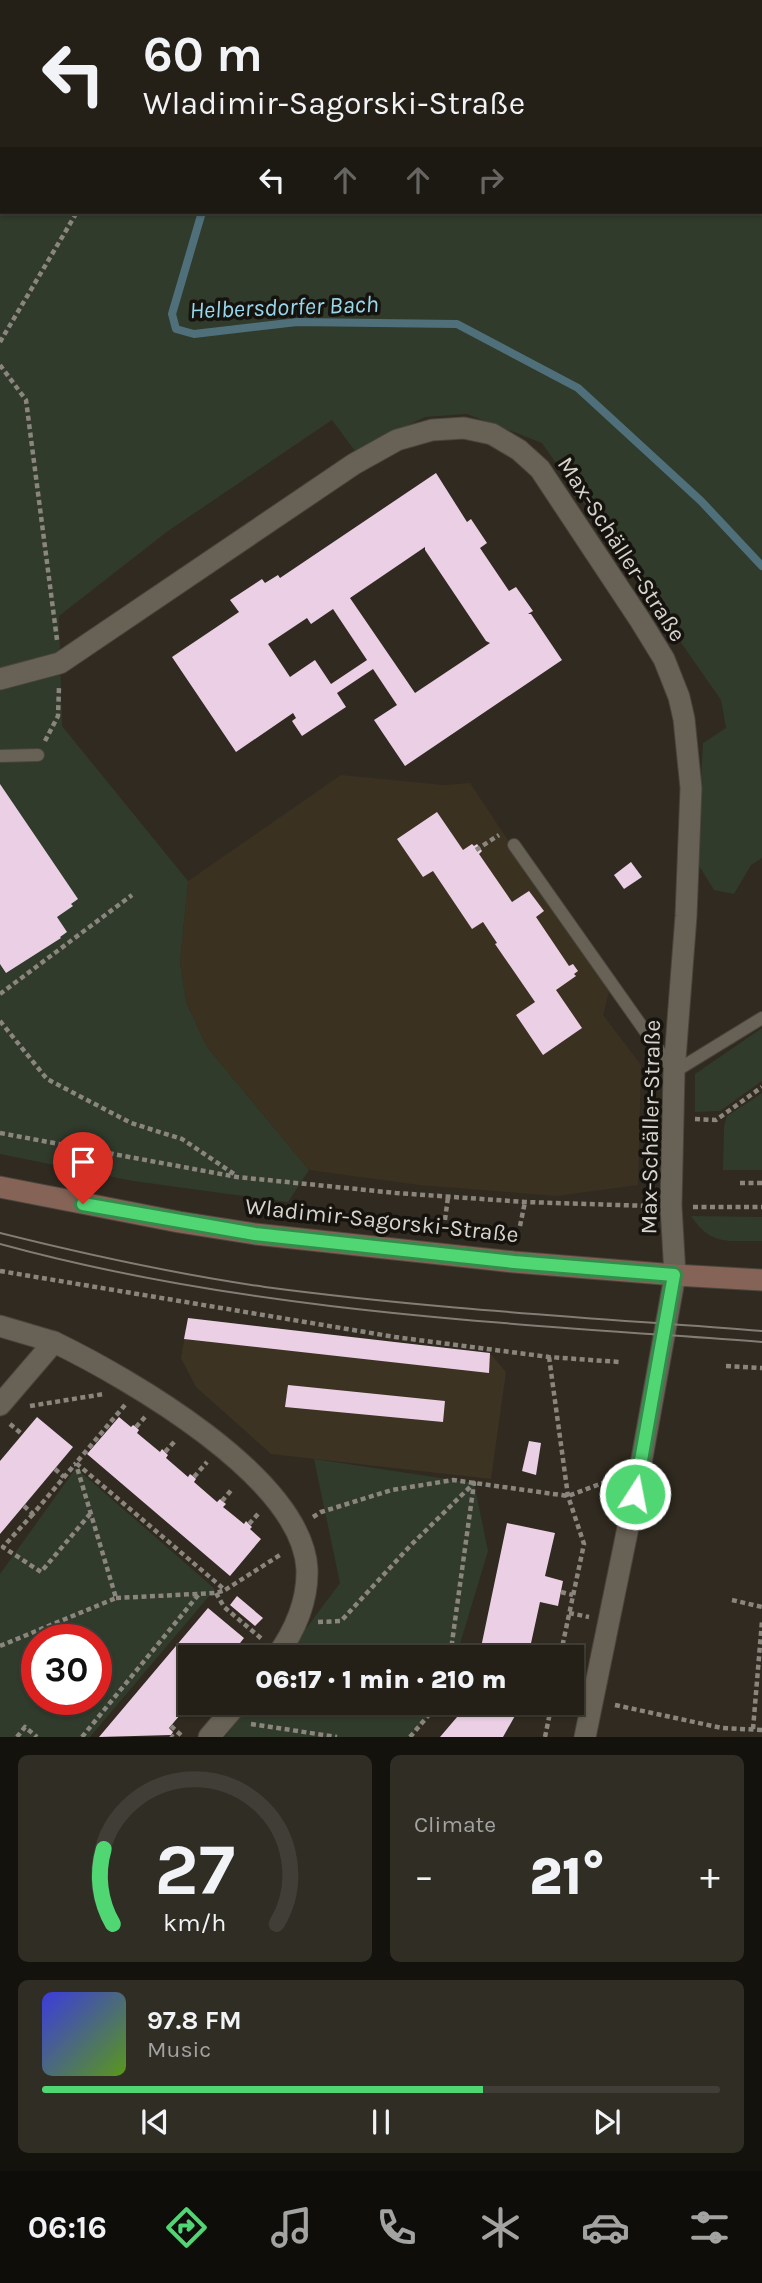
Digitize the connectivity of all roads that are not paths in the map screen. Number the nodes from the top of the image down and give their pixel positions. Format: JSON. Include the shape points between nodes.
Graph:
{"nodes":[{"id":1,"x":0,"y":679,"type":"edge"},
{"id":2,"x":38,"y":755,"type":"road end"},
{"id":3,"x":0,"y":756,"type":"edge"},
{"id":4,"x":514,"y":845,"type":"dead end"},
{"id":5,"x":762,"y":1018,"type":"edge"},
{"id":6,"x":674,"y":1072,"type":"junction"},
{"id":7,"x":0,"y":1187,"type":"edge"},
{"id":8,"x":674,"y":1275,"type":"junction"},
{"id":9,"x":762,"y":1280,"type":"edge"},
{"id":10,"x":0,"y":1326,"type":"edge"},
{"id":11,"x":54,"y":1342,"type":"junction"},
{"id":12,"x":0,"y":1405,"type":"edge"},
{"id":13,"x":283,"y":1645,"type":"edge"},
{"id":14,"x":216,"y":1715,"type":"edge"},
{"id":15,"x":209,"y":1737,"type":"edge"},
{"id":16,"x":585,"y":1737,"type":"edge"}],
"edges":[{"from":1,"to":6,"type":"street","name":"Max-Schäller-Straße","via":[[60,663],[354,464],[397,440],[432,430],[464,428],[492,434],[540,470],[664,659],[679,697],[691,788]]},
{"from":2,"to":3,"type":"lane"},
{"from":4,"to":6,"type":"lane"},
{"from":5,"to":6,"type":"lane"},
{"from":6,"to":8,"type":"street","name":"Max-Schäller-Straße"},
{"from":7,"to":8,"type":"main road","name":"Wladimir-Sagorski-Straße","via":[[255,1234]]},
{"from":8,"to":9,"type":"main road","name":"Wladimir-Sagorski-Straße"},
{"from":8,"to":16,"type":"street","name":"Max-Schäller-Straße"},
{"from":10,"to":11,"type":"street"},
{"from":11,"to":12,"type":"street"},
{"from":11,"to":13,"type":"street","via":[[103,1365],[196,1426],[273,1496],[298,1536],[307,1567],[306,1595]]},
{"from":14,"to":15,"type":"street"}]}
